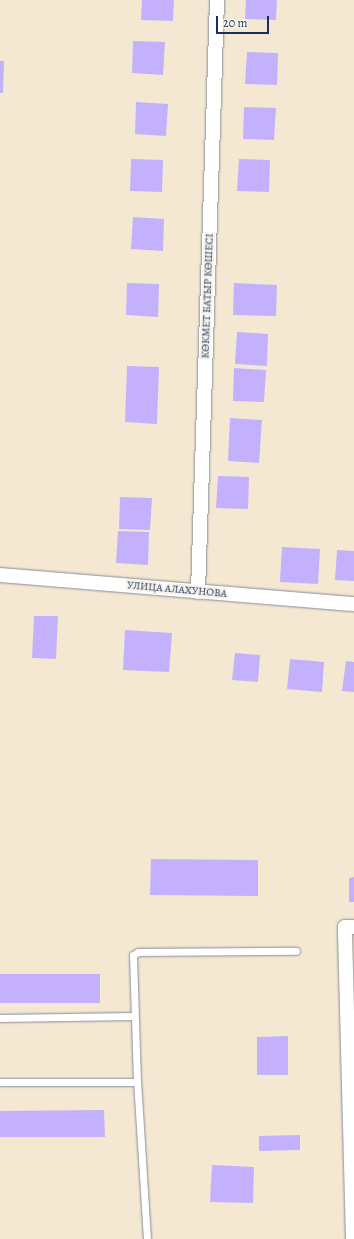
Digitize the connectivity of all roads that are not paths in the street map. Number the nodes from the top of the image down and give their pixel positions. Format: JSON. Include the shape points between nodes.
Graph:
{"nodes":[{"id":1,"x":217,"y":0,"type":"edge"},
{"id":2,"x":0,"y":575,"type":"edge"},
{"id":3,"x":198,"y":592,"type":"junction"},
{"id":4,"x":354,"y":604,"type":"edge"},
{"id":5,"x":354,"y":927,"type":"edge"},
{"id":6,"x":296,"y":951,"type":"dead end"},
{"id":7,"x":134,"y":1016,"type":"junction"},
{"id":8,"x":0,"y":1018,"type":"edge"},
{"id":9,"x":0,"y":1082,"type":"edge"},
{"id":10,"x":137,"y":1082,"type":"junction"},
{"id":11,"x":147,"y":1239,"type":"edge"},
{"id":12,"x":353,"y":1239,"type":"edge"}],
"edges":[{"from":1,"to":3,"type":"street","name":"КӨКМЕТ БАТЫР КӨШЕСІ"},
{"from":2,"to":3,"type":"street","name":"УЛИЦА АЛАХУНОВА"},
{"from":3,"to":4,"type":"street","name":"УЛИЦА АЛАХУНОВА"},
{"from":5,"to":12,"type":"street","via":[[345,927]]},
{"from":6,"to":7,"type":"lane","via":[[136,952],[133,957]]},
{"from":7,"to":8,"type":"lane"},
{"from":7,"to":10,"type":"lane"},
{"from":9,"to":10,"type":"lane"},
{"from":10,"to":11,"type":"lane"}]}
